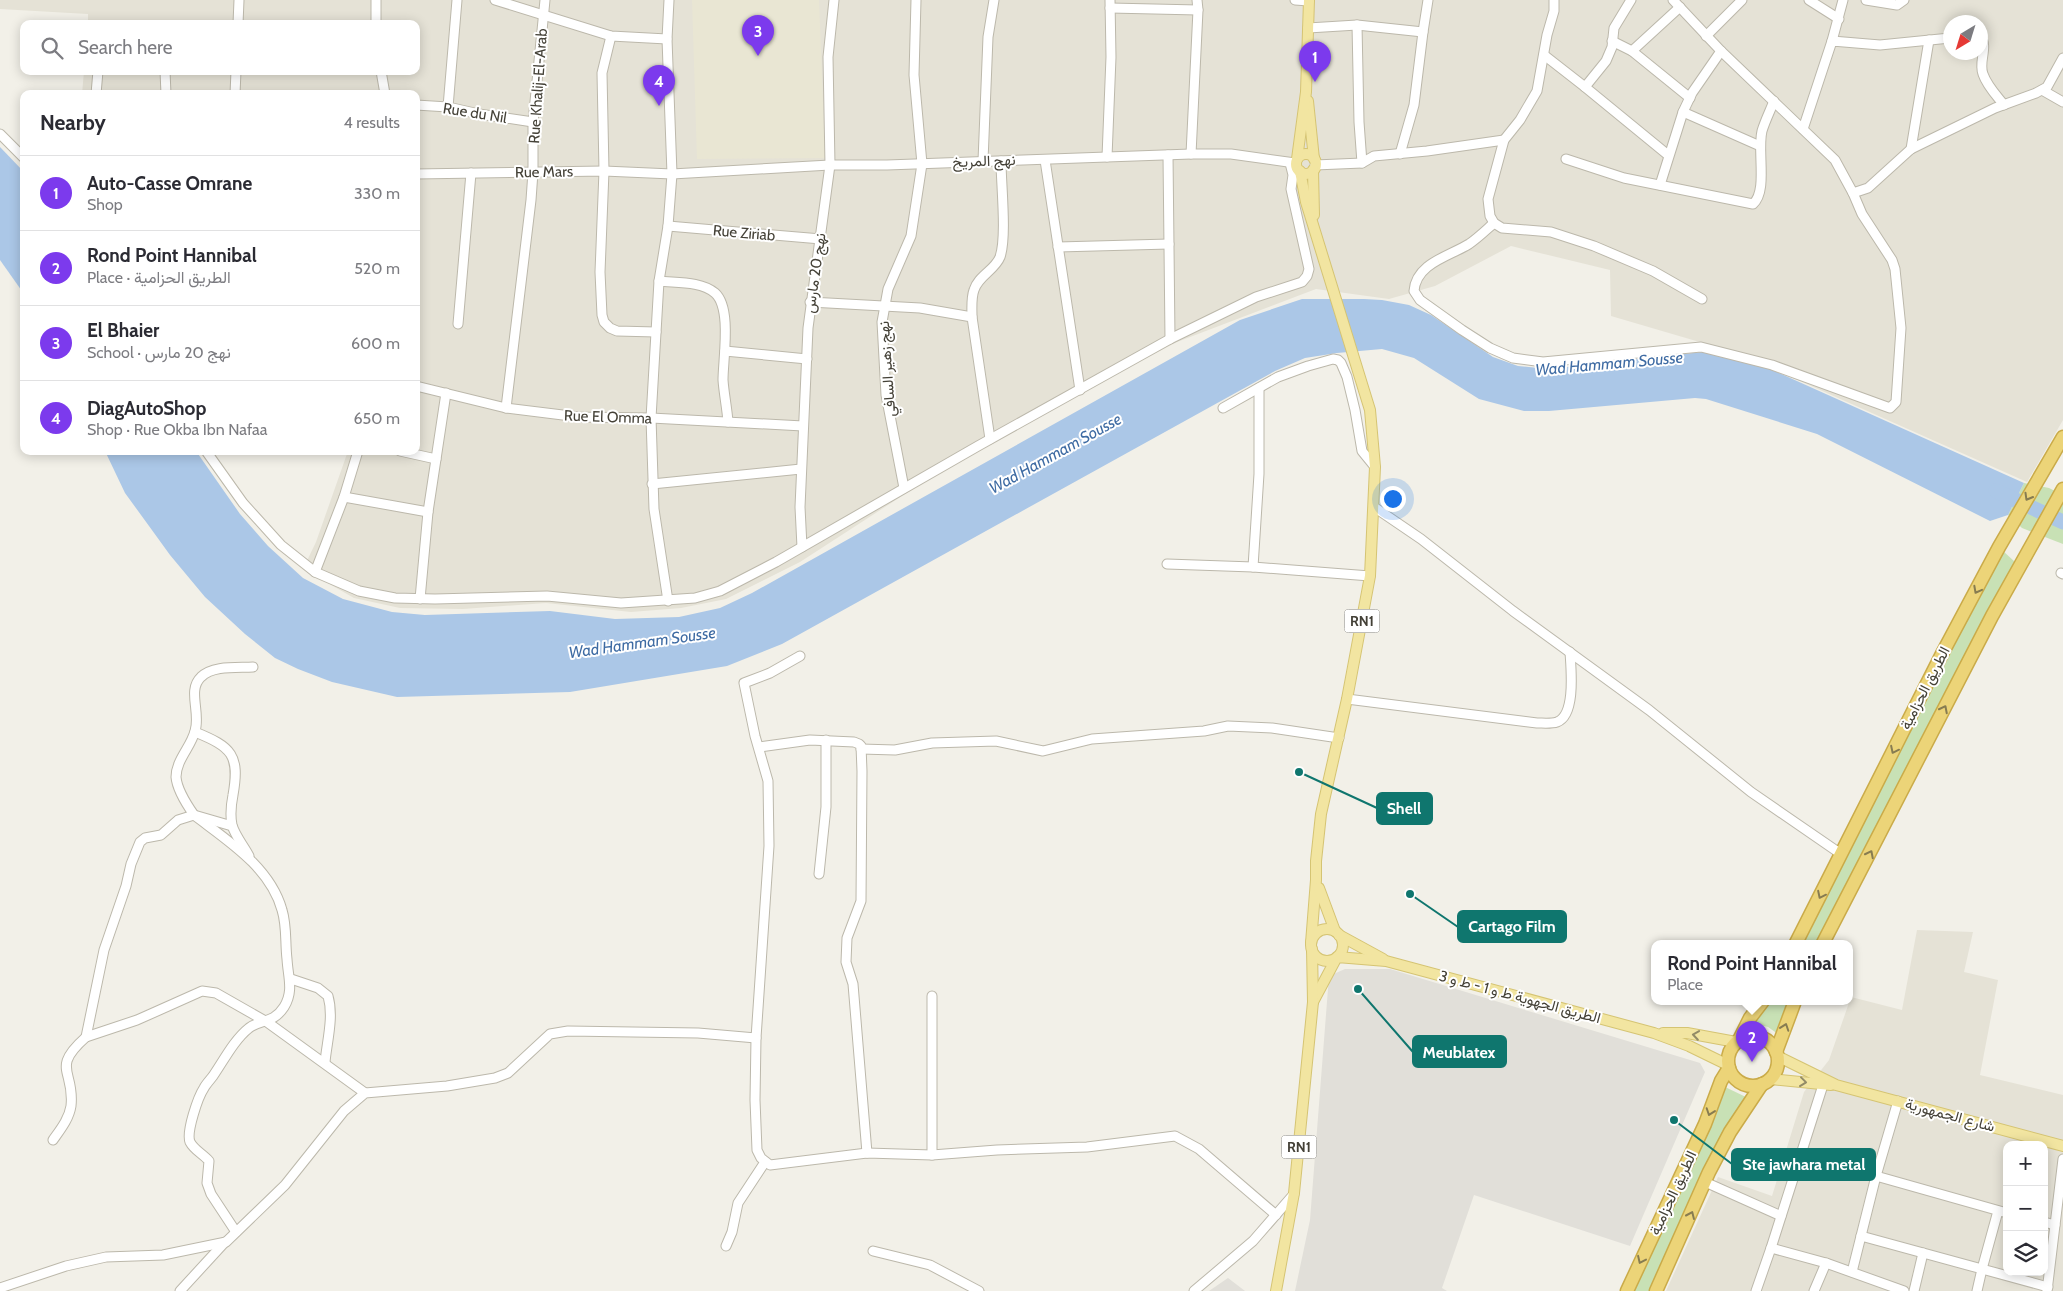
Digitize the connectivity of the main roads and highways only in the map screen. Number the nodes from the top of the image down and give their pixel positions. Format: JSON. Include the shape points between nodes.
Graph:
{"nodes":[{"id":1,"x":1309,"y":1,"type":"edge"},
{"id":2,"x":1306,"y":92,"type":"junction"},
{"id":3,"x":1296,"y":164,"type":"junction"},
{"id":4,"x":1314,"y":165,"type":"junction"},
{"id":5,"x":1313,"y":224,"type":"junction"},
{"id":6,"x":2063,"y":437,"type":"edge"},
{"id":7,"x":2063,"y":488,"type":"edge"},
{"id":8,"x":1316,"y":880,"type":"junction"},
{"id":9,"x":1337,"y":933,"type":"junction"},
{"id":10,"x":1798,"y":940,"type":"edge"},
{"id":11,"x":1825,"y":940,"type":"edge"},
{"id":12,"x":1312,"y":946,"type":"junction"},
{"id":13,"x":1337,"y":957,"type":"junction"},
{"id":14,"x":1386,"y":961,"type":"junction"},
{"id":15,"x":1313,"y":1002,"type":"junction"},
{"id":16,"x":1760,"y":1005,"type":"edge"},
{"id":17,"x":1794,"y":1005,"type":"edge"},
{"id":18,"x":1654,"y":1033,"type":"junction"},
{"id":19,"x":1738,"y":1041,"type":"junction"},
{"id":20,"x":1776,"y":1054,"type":"junction"},
{"id":21,"x":1728,"y":1066,"type":"junction"},
{"id":22,"x":1766,"y":1082,"type":"junction"},
{"id":23,"x":1836,"y":1085,"type":"junction"},
{"id":24,"x":2063,"y":1146,"type":"edge"},
{"id":25,"x":1276,"y":1291,"type":"edge"},
{"id":26,"x":1627,"y":1291,"type":"edge"},
{"id":27,"x":1656,"y":1291,"type":"edge"}],
"edges":[{"from":1,"to":2,"type":"main road","number":"RN1"},
{"from":2,"to":3,"type":"main road","number":"RN1"},
{"from":2,"to":4,"type":"main road","number":"RN1"},
{"from":3,"to":4,"type":"main road","via":[[1308,173]]},
{"from":3,"to":4,"type":"main road","via":[[1301,155],[1307,154]]},
{"from":3,"to":5,"type":"main road","number":"RN1"},
{"from":4,"to":5,"type":"main road","number":"RN1"},
{"from":5,"to":8,"type":"main road","number":"RN1","via":[[1370,410],[1375,467],[1370,576],[1321,814]]},
{"from":6,"to":10,"type":"highway","name":"الطريق الحزامية","one_way":true,"via":[[1943,652]]},
{"from":11,"to":7,"type":"highway","name":"الطريق الحزامية","one_way":true,"via":[[2022,558]]},
{"from":8,"to":9,"type":"main road","number":"RN1"},
{"from":8,"to":12,"type":"main road","number":"RN1"},
{"from":9,"to":12,"type":"main road","via":[[1323,929],[1313,937]]},
{"from":9,"to":13,"type":"main road","number":"RN1","via":[[1343,945]]},
{"from":9,"to":14,"type":"main road","name":"الطريق الجهوية ط و 1 - ط و 3"},
{"from":12,"to":13,"type":"main road","via":[[1319,958]]},
{"from":12,"to":15,"type":"main road","number":"RN1"},
{"from":13,"to":14,"type":"main road","name":"الطريق الجهوية ط و 1 - ط و 3"},
{"from":13,"to":15,"type":"main road","number":"RN1"},
{"from":14,"to":18,"type":"main road","name":"الطريق الجهوية ط و 1 - ط و 3"},
{"from":15,"to":25,"type":"main road","number":"RN1","via":[[1294,1193]]},
{"from":16,"to":19,"type":"highway","name":"الطريق الحزامية"},
{"from":20,"to":17,"type":"highway","name":"الطريق الحزامية","one_way":true},
{"from":19,"to":18,"type":"main road","name":"الطريق الجهوية ط و 1 - ط و 3","one_way":true},
{"from":18,"to":21,"type":"main road","name":"الطريق الجهوية ط و 1 - ط و 3"},
{"from":19,"to":20,"type":"highway","via":[[1759,1037],[1771,1044]]},
{"from":19,"to":21,"type":"highway","name":"الطريق الحزامية","via":[[1728,1055]]},
{"from":20,"to":22,"type":"highway","name":"الطريق الحزامية","via":[[1776,1068]]},
{"from":20,"to":23,"type":"main road","name":"شارع الجمهورية"},
{"from":21,"to":22,"type":"highway","via":[[1736,1080],[1743,1084],[1750,1086]]},
{"from":21,"to":26,"type":"highway","name":"الطريق الحزامية","one_way":true,"via":[[1705,1124]]},
{"from":22,"to":23,"type":"main road","name":"شارع الجمهورية","one_way":true},
{"from":27,"to":22,"type":"highway","name":"الطريق الحزامية","one_way":true,"via":[[1730,1132]]},
{"from":23,"to":24,"type":"main road","name":"شارع الجمهورية"}]}
